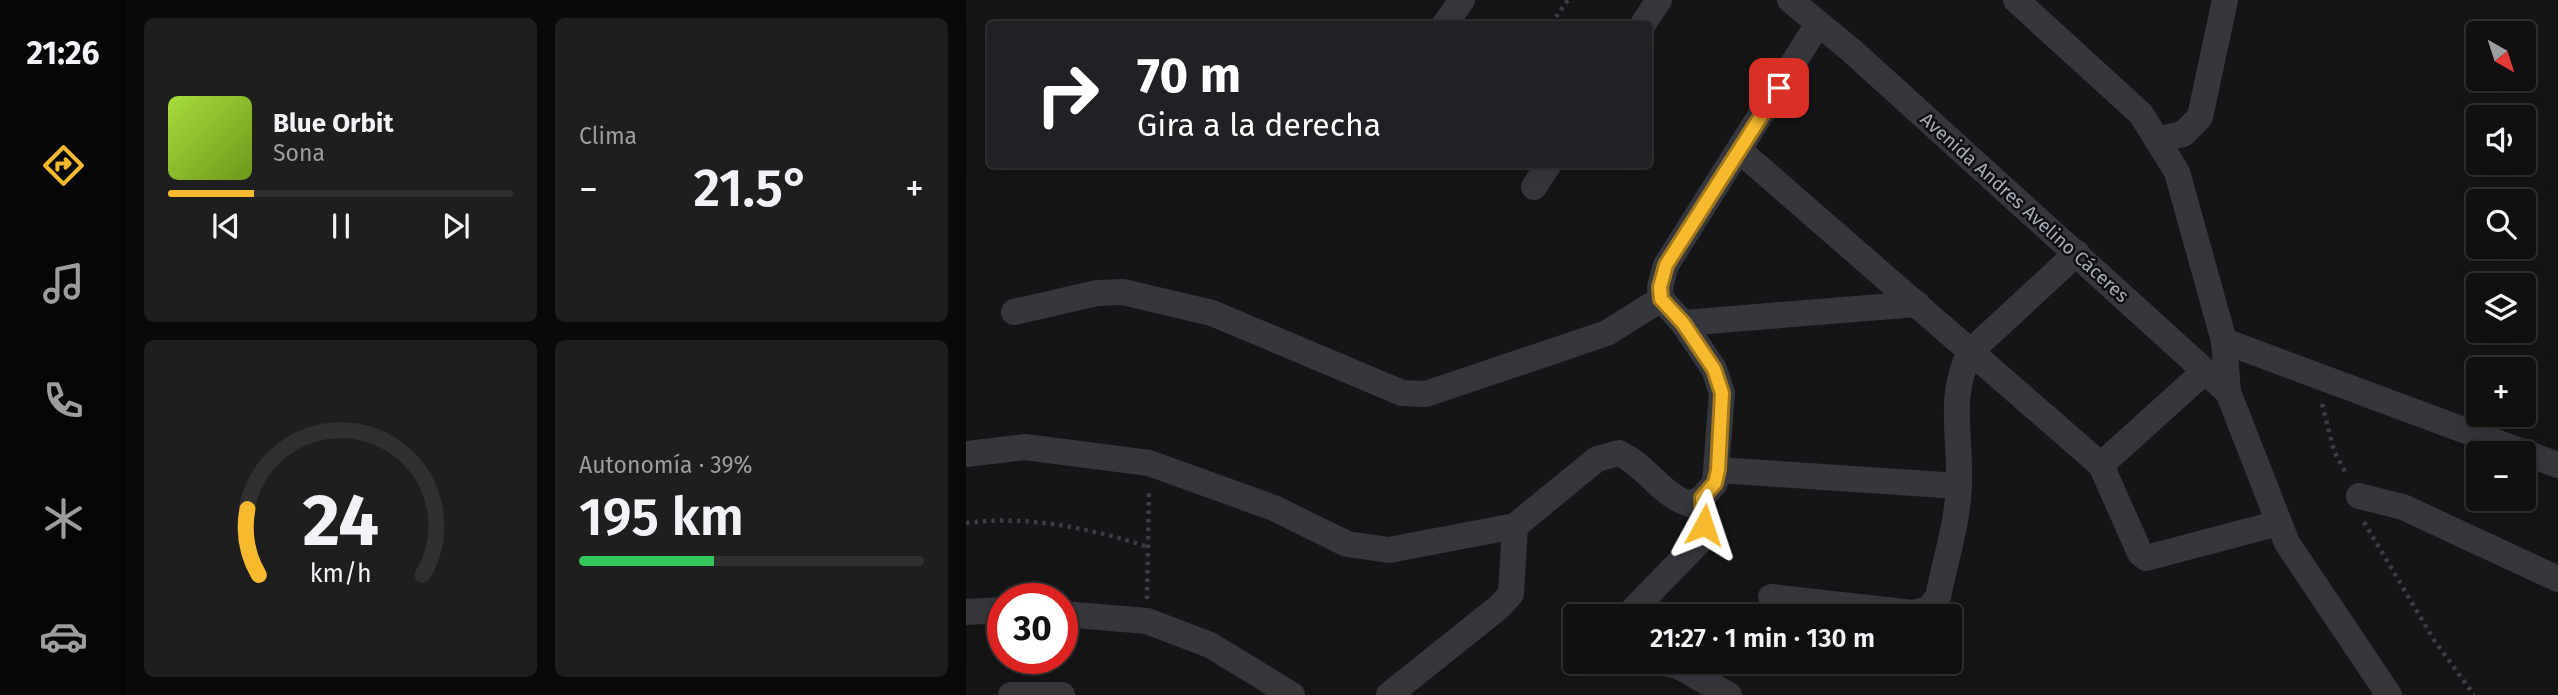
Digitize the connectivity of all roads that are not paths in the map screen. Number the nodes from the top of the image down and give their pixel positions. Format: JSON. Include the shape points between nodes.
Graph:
{"nodes":[{"id":1,"x":1462,"y":0,"type":"edge"},
{"id":2,"x":1659,"y":0,"type":"edge"},
{"id":3,"x":1790,"y":0,"type":"edge"},
{"id":4,"x":2016,"y":0,"type":"edge"},
{"id":5,"x":2225,"y":0,"type":"edge"},
{"id":6,"x":1447,"y":21,"type":"edge"},
{"id":7,"x":1645,"y":21,"type":"edge"},
{"id":8,"x":1818,"y":24,"type":"junction"},
{"id":9,"x":2157,"y":140,"type":"junction"},
{"id":10,"x":1740,"y":151,"type":"junction"},
{"id":11,"x":1546,"y":168,"type":"edge"},
{"id":12,"x":1534,"y":187,"type":"dead end"},
{"id":13,"x":2077,"y":253,"type":"junction"},
{"id":14,"x":1661,"y":299,"type":"junction"},
{"id":15,"x":1917,"y":304,"type":"junction"},
{"id":16,"x":1014,"y":312,"type":"dead end"},
{"id":17,"x":1683,"y":323,"type":"junction"},
{"id":18,"x":2224,"y":341,"type":"junction"},
{"id":19,"x":1971,"y":351,"type":"junction"},
{"id":20,"x":2205,"y":371,"type":"junction"},
{"id":21,"x":2228,"y":392,"type":"junction"},
{"id":22,"x":966,"y":454,"type":"edge"},
{"id":23,"x":2558,"y":465,"type":"edge"},
{"id":24,"x":2101,"y":466,"type":"junction"},
{"id":25,"x":1718,"y":470,"type":"junction"},
{"id":26,"x":1959,"y":486,"type":"junction"},
{"id":27,"x":2359,"y":496,"type":"road end"},
{"id":28,"x":1702,"y":498,"type":"junction"},
{"id":29,"x":2279,"y":523,"type":"junction"},
{"id":30,"x":1515,"y":526,"type":"junction"},
{"id":31,"x":2558,"y":579,"type":"edge"},
{"id":32,"x":1771,"y":597,"type":"dead end"},
{"id":33,"x":1638,"y":604,"type":"edge"},
{"id":34,"x":987,"y":611,"type":"edge"},
{"id":35,"x":966,"y":612,"type":"edge"},
{"id":36,"x":1078,"y":615,"type":"edge"},
{"id":37,"x":1692,"y":674,"type":"edge"},
{"id":38,"x":1011,"y":695,"type":"edge"},
{"id":39,"x":1062,"y":695,"type":"edge"},
{"id":40,"x":1292,"y":695,"type":"edge"},
{"id":41,"x":1390,"y":695,"type":"edge"},
{"id":42,"x":1729,"y":695,"type":"edge"},
{"id":43,"x":2389,"y":695,"type":"edge"}],
"edges":[{"from":1,"to":6,"type":"street"},
{"from":2,"to":7,"type":"street"},
{"from":3,"to":8,"type":"street","name":"Avenida Andres Avelino Cáceres"},
{"from":4,"to":9,"type":"street","via":[[2141,114]]},
{"from":5,"to":9,"type":"street","via":[[2200,117],[2183,134]]},
{"from":8,"to":10,"type":"street"},
{"from":8,"to":13,"type":"street","name":"Avenida Andres Avelino Cáceres"},
{"from":9,"to":18,"type":"street","via":[[2177,172]]},
{"from":10,"to":14,"type":"street","via":[[1666,265]]},
{"from":10,"to":15,"type":"street"},
{"from":11,"to":12,"type":"street"},
{"from":13,"to":19,"type":"street"},
{"from":13,"to":20,"type":"street","name":"Avenida Andres Avelino Cáceres"},
{"from":14,"to":16,"type":"street","via":[[1608,333],[1413,395],[1212,313],[1123,292],[1084,295]]},
{"from":14,"to":17,"type":"street"},
{"from":15,"to":17,"type":"street"},
{"from":15,"to":19,"type":"street"},
{"from":17,"to":25,"type":"street","via":[[1714,369],[1722,393]]},
{"from":18,"to":21,"type":"street"},
{"from":18,"to":23,"type":"street"},
{"from":19,"to":24,"type":"street"},
{"from":19,"to":26,"type":"street","via":[[1956,387]]},
{"from":20,"to":21,"type":"street","name":"Avenida Andres Avelino Cáceres"},
{"from":20,"to":24,"type":"street"},
{"from":21,"to":29,"type":"street"},
{"from":22,"to":30,"type":"street","via":[[1025,447],[1149,464],[1274,508],[1348,544],[1389,550]]},
{"from":24,"to":29,"type":"street","via":[[2146,558]]},
{"from":25,"to":26,"type":"street"},
{"from":25,"to":28,"type":"street","via":[[1715,483]]},
{"from":26,"to":32,"type":"street","via":[[1938,597],[1928,609],[1913,613]]},
{"from":27,"to":31,"type":"street","via":[[2403,507]]},
{"from":28,"to":30,"type":"street","via":[[1689,504],[1671,498],[1634,460],[1619,453],[1597,459]]},
{"from":28,"to":33,"type":"street","via":[[1704,525],[1698,543]]},
{"from":29,"to":43,"type":"street","via":[[2287,544]]},
{"from":30,"to":41,"type":"street","via":[[1511,594]]},
{"from":34,"to":35,"type":"street"},
{"from":36,"to":40,"type":"street","via":[[1147,621],[1210,645]]},
{"from":37,"to":42,"type":"street"},
{"from":38,"to":39,"type":"street"}]}
